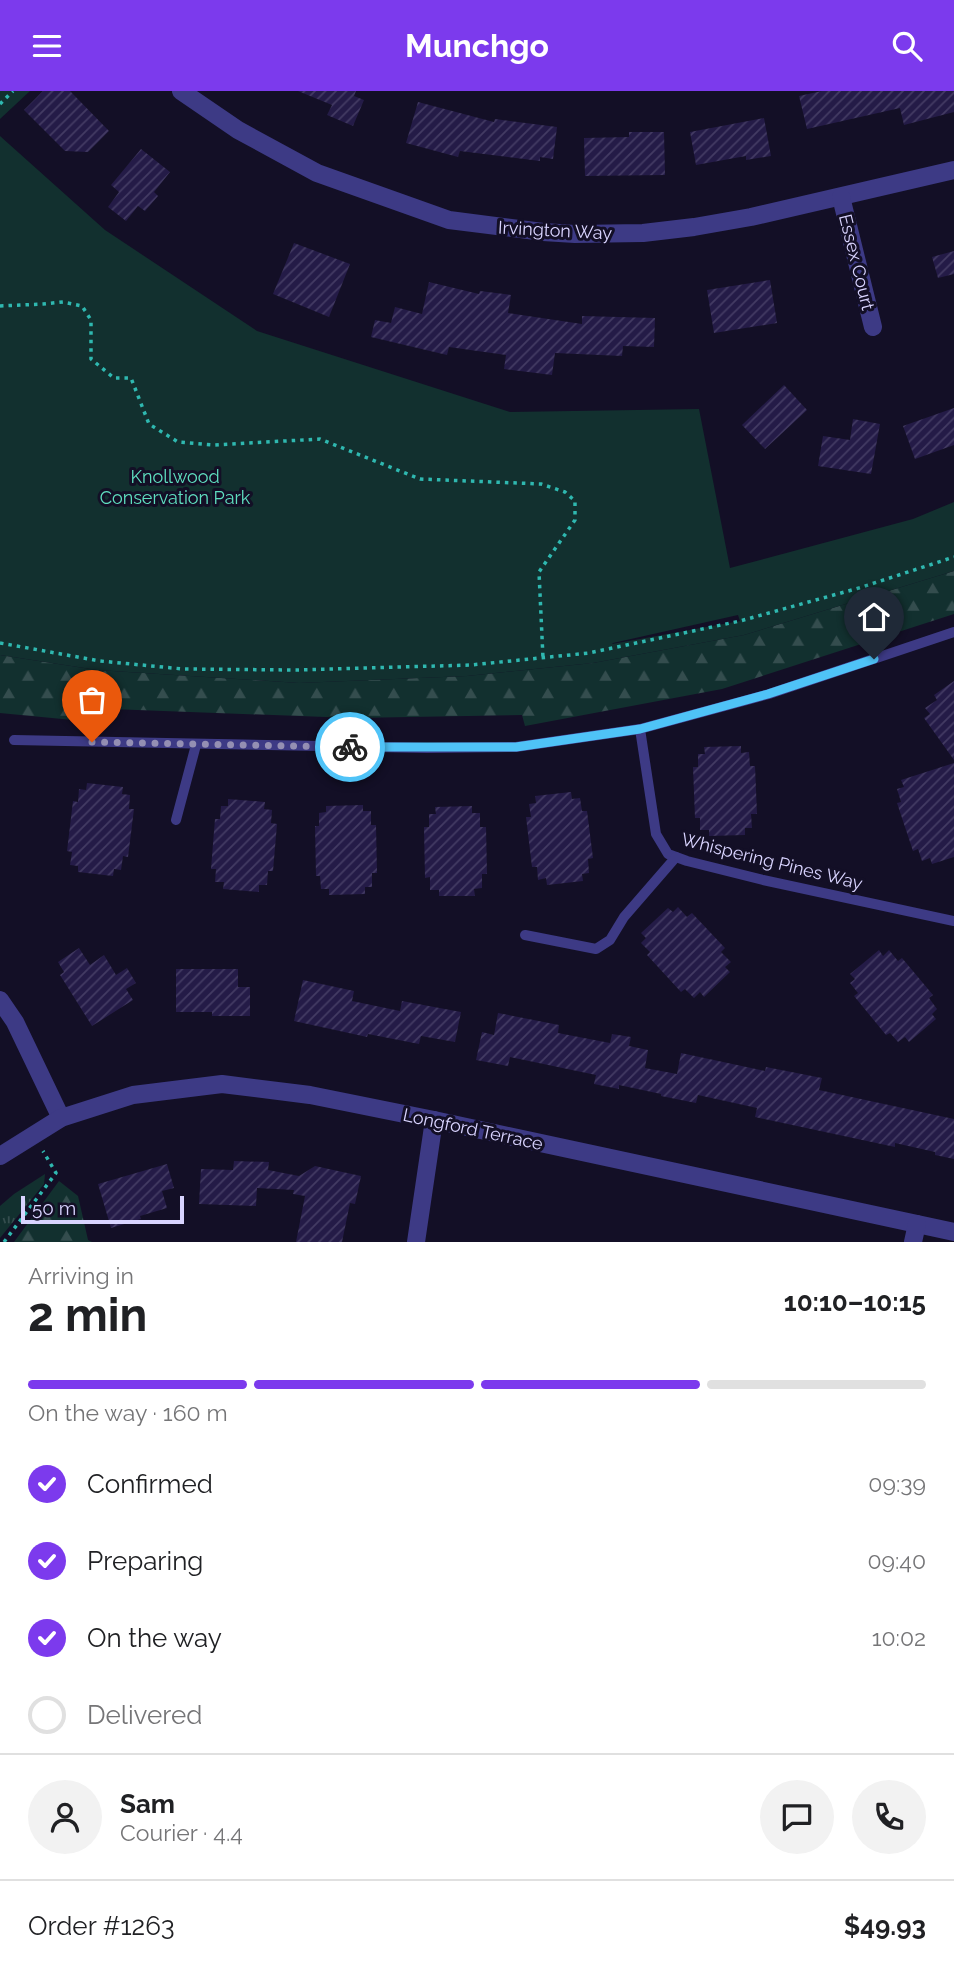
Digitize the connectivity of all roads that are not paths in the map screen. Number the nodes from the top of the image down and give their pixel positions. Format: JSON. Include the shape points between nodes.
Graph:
{"nodes":[{"id":1,"x":181,"y":91,"type":"edge"},
{"id":2,"x":954,"y":170,"type":"edge"},
{"id":3,"x":841,"y":197,"type":"junction"},
{"id":4,"x":873,"y":327,"type":"dead end"},
{"id":5,"x":954,"y":632,"type":"edge"},
{"id":6,"x":640,"y":729,"type":"junction"},
{"id":7,"x":14,"y":740,"type":"dead end"},
{"id":8,"x":197,"y":745,"type":"junction"},
{"id":9,"x":177,"y":820,"type":"dead end"},
{"id":10,"x":676,"y":857,"type":"junction"},
{"id":11,"x":954,"y":921,"type":"edge"},
{"id":12,"x":526,"y":935,"type":"dead end"},
{"id":13,"x":0,"y":1000,"type":"edge"},
{"id":14,"x":61,"y":1118,"type":"junction"},
{"id":15,"x":434,"y":1120,"type":"junction"},
{"id":16,"x":0,"y":1156,"type":"edge"},
{"id":17,"x":954,"y":1232,"type":"edge"},
{"id":18,"x":915,"y":1233,"type":"edge"},
{"id":19,"x":416,"y":1242,"type":"edge"}],
"edges":[{"from":1,"to":3,"type":"street","name":"Irvington Way","via":[[238,130],[317,173],[449,220],[575,234],[643,233],[751,218]]},
{"from":2,"to":3,"type":"street","name":"Irvington Way"},
{"from":3,"to":4,"type":"street","name":"Essex Court"},
{"from":5,"to":6,"type":"lane","via":[[768,694]]},
{"from":6,"to":8,"type":"lane","via":[[516,747]]},
{"from":6,"to":10,"type":"lane","name":"Whispering Pines Way","via":[[656,834],[668,854]]},
{"from":7,"to":8,"type":"lane"},
{"from":8,"to":9,"type":"lane"},
{"from":10,"to":11,"type":"lane","name":"Whispering Pines Way"},
{"from":10,"to":12,"type":"lane","via":[[610,940],[596,949]]},
{"from":13,"to":14,"type":"street"},
{"from":14,"to":15,"type":"street","name":"Longford Terrace","via":[[133,1095],[222,1084],[310,1095]]},
{"from":14,"to":16,"type":"street","name":"Longford Terrace"},
{"from":15,"to":18,"type":"street","name":"Longford Terrace"},
{"from":15,"to":19,"type":"street"},
{"from":17,"to":18,"type":"street","name":"Longford Terrace"}]}
